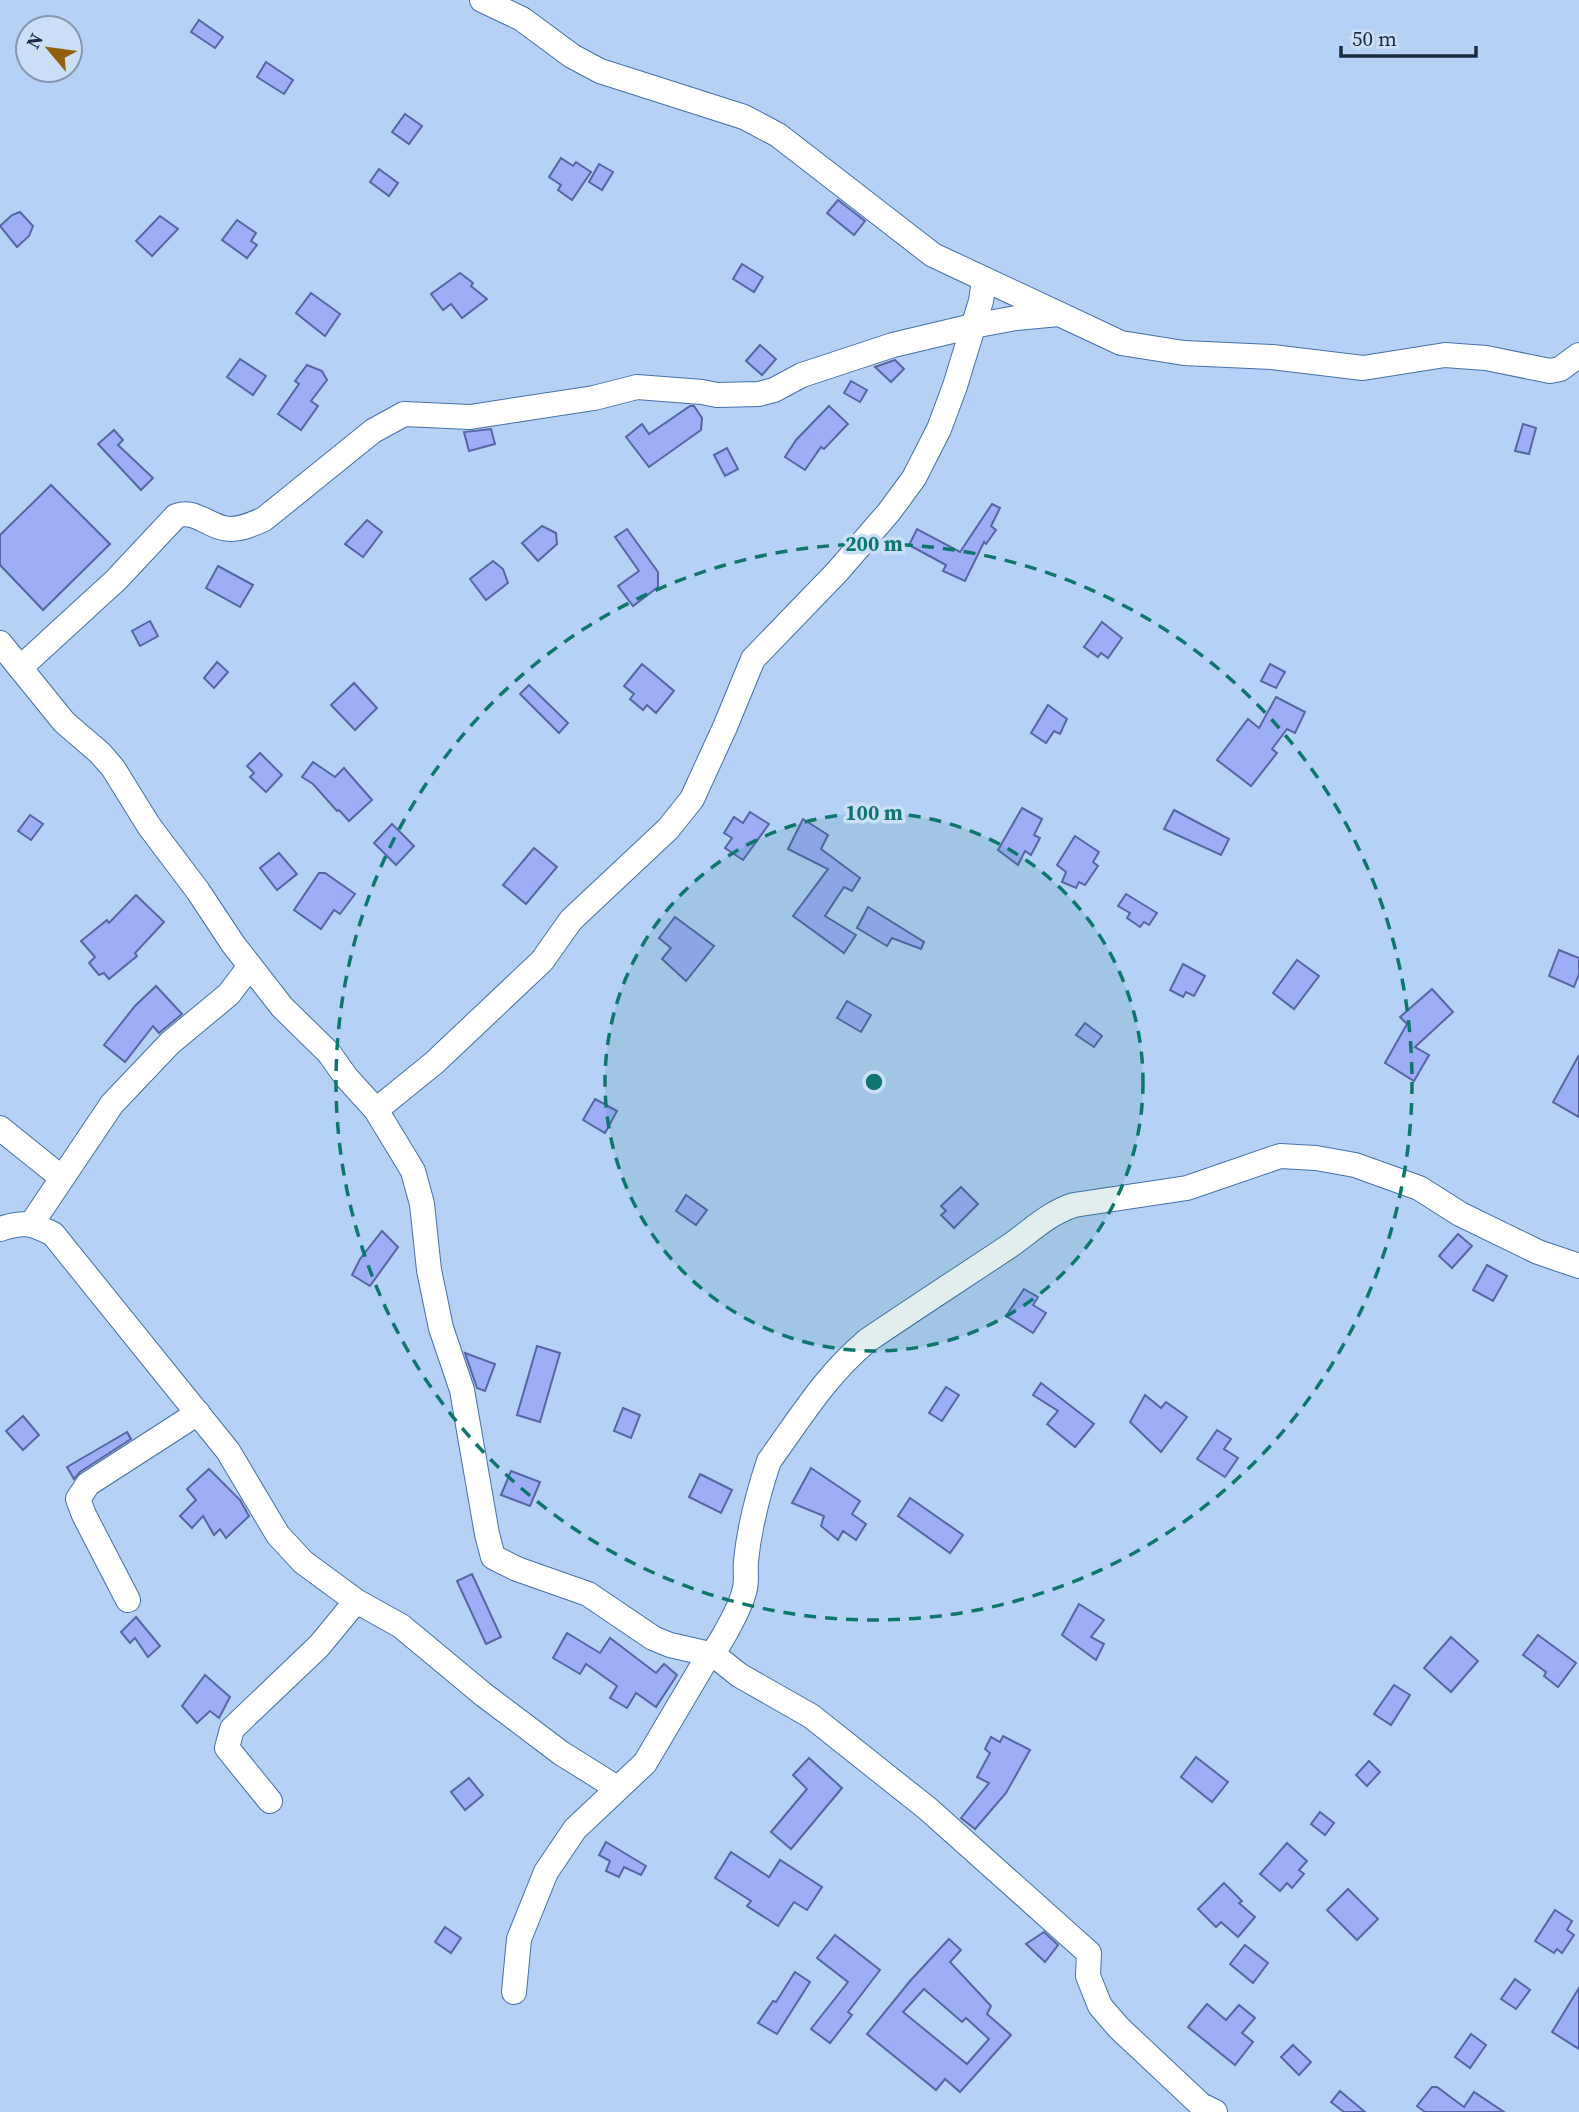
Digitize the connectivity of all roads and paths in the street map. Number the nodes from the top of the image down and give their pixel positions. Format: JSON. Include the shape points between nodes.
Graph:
{"nodes":[{"id":1,"x":482,"y":0,"type":"edge"},
{"id":2,"x":984,"y":280,"type":"junction"},
{"id":3,"x":1060,"y":313,"type":"junction"},
{"id":4,"x":973,"y":326,"type":"junction"},
{"id":5,"x":1579,"y":355,"type":"edge"},
{"id":6,"x":0,"y":643,"type":"edge"},
{"id":7,"x":20,"y":668,"type":"junction"},
{"id":8,"x":250,"y":966,"type":"junction"},
{"id":9,"x":229,"y":994,"type":"junction"},
{"id":10,"x":274,"y":997,"type":"junction"},
{"id":11,"x":376,"y":1110,"type":"junction"},
{"id":12,"x":0,"y":1128,"type":"edge"},
{"id":13,"x":62,"y":1178,"type":"junction"},
{"id":14,"x":32,"y":1223,"type":"junction"},
{"id":15,"x":0,"y":1229,"type":"edge"},
{"id":16,"x":1579,"y":1266,"type":"edge"},
{"id":17,"x":198,"y":1413,"type":"junction"},
{"id":18,"x":128,"y":1600,"type":"dead end"},
{"id":19,"x":356,"y":1601,"type":"junction"},
{"id":20,"x":714,"y":1655,"type":"junction"},
{"id":21,"x":617,"y":1788,"type":"junction"},
{"id":22,"x":270,"y":1801,"type":"dead end"},
{"id":23,"x":514,"y":1992,"type":"dead end"},
{"id":24,"x":1215,"y":2112,"type":"edge"}],
"edges":[{"from":1,"to":2,"type":"street","via":[[522,19],[600,71],[744,117],[778,135],[933,255]]},
{"from":2,"to":3,"type":"street"},
{"from":2,"to":4,"type":"street"},
{"from":3,"to":4,"type":"street"},
{"from":3,"to":5,"type":"street","via":[[1121,343],[1363,368],[1445,355],[1550,371]]},
{"from":4,"to":7,"type":"street","via":[[893,345],[759,394],[637,387],[470,417],[404,414],[373,430],[264,519],[229,529],[188,513],[176,516],[116,580]]},
{"from":4,"to":11,"type":"street","via":[[939,429],[914,478],[837,572],[753,659],[692,799],[668,830],[571,920],[542,961]]},
{"from":6,"to":7,"type":"street"},
{"from":7,"to":8,"type":"street","via":[[64,722],[113,768]]},
{"from":8,"to":9,"type":"street"},
{"from":8,"to":10,"type":"street"},
{"from":9,"to":10,"type":"street"},
{"from":9,"to":13,"type":"street","via":[[170,1043],[112,1104]]},
{"from":10,"to":11,"type":"street"},
{"from":11,"to":20,"type":"street","via":[[413,1171],[422,1204],[429,1270],[441,1328],[462,1390],[493,1557],[588,1594],[653,1638]]},
{"from":12,"to":13,"type":"street"},
{"from":13,"to":14,"type":"street"},
{"from":14,"to":15,"type":"street"},
{"from":14,"to":17,"type":"street","via":[[53,1234]]},
{"from":16,"to":20,"type":"street","via":[[1538,1252],[1460,1214],[1419,1188],[1355,1165],[1316,1158],[1280,1156],[1187,1188],[1059,1210],[867,1340],[830,1376],[769,1461],[746,1561],[745,1589]]},
{"from":17,"to":18,"type":"street","via":[[89,1484],[78,1499]]},
{"from":17,"to":19,"type":"street","via":[[228,1451],[278,1535],[303,1562]]},
{"from":19,"to":21,"type":"street","via":[[401,1626],[506,1712]]},
{"from":19,"to":22,"type":"street","via":[[319,1646],[232,1729],[227,1748]]},
{"from":20,"to":21,"type":"street","via":[[704,1664],[645,1763]]},
{"from":20,"to":24,"type":"street","via":[[739,1675],[811,1716],[928,1810],[1089,1952],[1088,1976],[1100,2006],[1202,2105]]},
{"from":21,"to":23,"type":"street","via":[[575,1829],[546,1872],[519,1939]]}]}
